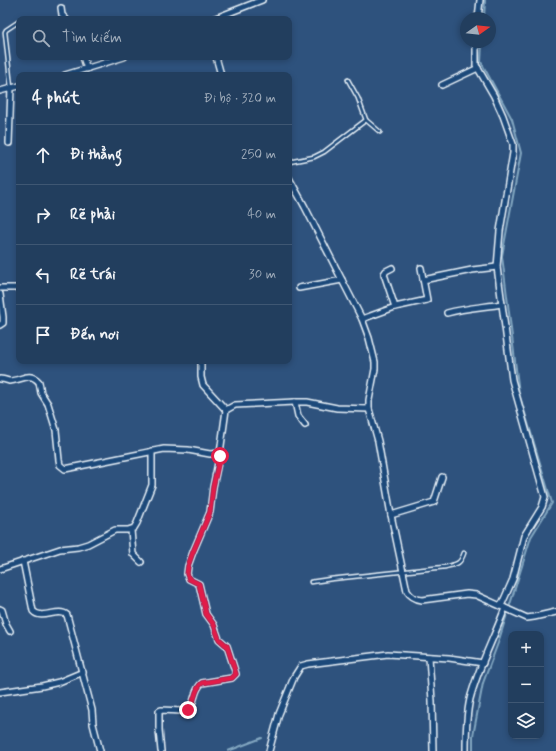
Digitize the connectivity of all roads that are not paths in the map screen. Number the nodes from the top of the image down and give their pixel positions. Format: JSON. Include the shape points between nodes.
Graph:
{"nodes":[{"id":1,"x":262,"y":0,"type":"edge"},
{"id":2,"x":480,"y":0,"type":"edge"},
{"id":3,"x":61,"y":8,"type":"dead end"},
{"id":4,"x":479,"y":12,"type":"edge"},
{"id":5,"x":63,"y":16,"type":"edge"},
{"id":6,"x":221,"y":16,"type":"edge"},
{"id":7,"x":16,"y":23,"type":"edge"},
{"id":8,"x":476,"y":48,"type":"edge"},
{"id":9,"x":84,"y":60,"type":"edge"},
{"id":10,"x":115,"y":60,"type":"edge"},
{"id":11,"x":217,"y":60,"type":"edge"},
{"id":12,"x":478,"y":68,"type":"junction"},
{"id":13,"x":87,"y":69,"type":"junction"},
{"id":14,"x":76,"y":72,"type":"edge"},
{"id":15,"x":220,"y":72,"type":"edge"},
{"id":16,"x":348,"y":80,"type":"dead end"},
{"id":17,"x":442,"y":85,"type":"dead end"},
{"id":18,"x":16,"y":87,"type":"edge"},
{"id":19,"x":11,"y":88,"type":"junction"},
{"id":20,"x":0,"y":91,"type":"edge"},
{"id":21,"x":366,"y":120,"type":"junction"},
{"id":22,"x":380,"y":132,"type":"dead end"},
{"id":23,"x":9,"y":143,"type":"dead end"},
{"id":24,"x":292,"y":161,"type":"edge"},
{"id":25,"x":292,"y":183,"type":"edge"},
{"id":26,"x":497,"y":267,"type":"junction"},
{"id":27,"x":392,"y":268,"type":"dead end"},
{"id":28,"x":421,"y":268,"type":"dead end"},
{"id":29,"x":342,"y":280,"type":"junction"},
{"id":30,"x":423,"y":280,"type":"junction"},
{"id":31,"x":0,"y":288,"type":"edge"},
{"id":32,"x":16,"y":288,"type":"edge"},
{"id":33,"x":299,"y":288,"type":"dead end"},
{"id":34,"x":0,"y":294,"type":"edge"},
{"id":35,"x":502,"y":304,"type":"junction"},
{"id":36,"x":395,"y":307,"type":"junction"},
{"id":37,"x":447,"y":313,"type":"dead end"},
{"id":38,"x":362,"y":318,"type":"junction"},
{"id":39,"x":0,"y":325,"type":"edge"},
{"id":40,"x":201,"y":364,"type":"edge"},
{"id":41,"x":0,"y":379,"type":"edge"},
{"id":42,"x":295,"y":402,"type":"junction"},
{"id":43,"x":369,"y":409,"type":"junction"},
{"id":44,"x":226,"y":410,"type":"junction"},
{"id":45,"x":305,"y":425,"type":"dead end"},
{"id":46,"x":152,"y":451,"type":"junction"},
{"id":47,"x":220,"y":453,"type":"junction"},
{"id":48,"x":442,"y":477,"type":"dead end"},
{"id":49,"x":392,"y":515,"type":"junction"},
{"id":50,"x":131,"y":530,"type":"junction"},
{"id":51,"x":464,"y":553,"type":"dead end"},
{"id":52,"x":23,"y":561,"type":"junction"},
{"id":53,"x":141,"y":562,"type":"dead end"},
{"id":54,"x":0,"y":569,"type":"edge"},
{"id":55,"x":404,"y":571,"type":"junction"},
{"id":56,"x":312,"y":582,"type":"dead end"},
{"id":57,"x":503,"y":607,"type":"junction"},
{"id":58,"x":0,"y":609,"type":"edge"},
{"id":59,"x":556,"y":612,"type":"edge"},
{"id":60,"x":10,"y":630,"type":"dead end"},
{"id":61,"x":429,"y":657,"type":"junction"},
{"id":62,"x":483,"y":663,"type":"junction"},
{"id":63,"x":83,"y":672,"type":"junction"},
{"id":64,"x":0,"y":692,"type":"edge"},
{"id":65,"x":100,"y":751,"type":"edge"},
{"id":66,"x":161,"y":751,"type":"edge"},
{"id":67,"x":269,"y":751,"type":"edge"},
{"id":68,"x":433,"y":751,"type":"edge"},
{"id":69,"x":466,"y":751,"type":"edge"}],
"edges":[{"from":1,"to":6,"type":"street"},
{"from":2,"to":4,"type":"street"},
{"from":3,"to":5,"type":"street"},
{"from":7,"to":19,"type":"lane","via":[[5,32]]},
{"from":8,"to":12,"type":"street"},
{"from":9,"to":13,"type":"street"},
{"from":10,"to":13,"type":"street"},
{"from":11,"to":15,"type":"street"},
{"from":12,"to":17,"type":"street"},
{"from":12,"to":26,"type":"street","via":[[498,104],[513,144]]},
{"from":13,"to":14,"type":"street"},
{"from":16,"to":21,"type":"lane"},
{"from":18,"to":19,"type":"street"},
{"from":19,"to":20,"type":"street"},
{"from":19,"to":23,"type":"street"},
{"from":21,"to":22,"type":"lane"},
{"from":21,"to":24,"type":"lane","via":[[324,152]]},
{"from":25,"to":29,"type":"street"},
{"from":26,"to":30,"type":"street"},
{"from":26,"to":35,"type":"street"},
{"from":27,"to":36,"type":"street","via":[[384,274]]},
{"from":28,"to":30,"type":"street"},
{"from":29,"to":33,"type":"street"},
{"from":29,"to":38,"type":"street"},
{"from":30,"to":36,"type":"street","via":[[428,300]]},
{"from":31,"to":32,"type":"street"},
{"from":34,"to":39,"type":"street","via":[[3,323]]},
{"from":35,"to":37,"type":"street"},
{"from":35,"to":57,"type":"street","via":[[512,380],[544,500],[524,536]]},
{"from":36,"to":38,"type":"street"},
{"from":38,"to":43,"type":"street","via":[[375,362]]},
{"from":40,"to":44,"type":"street","via":[[203,385]]},
{"from":41,"to":46,"type":"street","via":[[11,381],[30,376],[39,382],[56,430],[60,465],[65,469]]},
{"from":42,"to":43,"type":"street","via":[[337,408]]},
{"from":42,"to":44,"type":"street","via":[[235,405]]},
{"from":42,"to":45,"type":"street","via":[[298,416]]},
{"from":43,"to":49,"type":"street","via":[[378,441]]},
{"from":44,"to":47,"type":"street"},
{"from":46,"to":47,"type":"street","via":[[164,449]]},
{"from":46,"to":50,"type":"street","via":[[152,485],[138,523]]},
{"from":47,"to":66,"type":"street","via":[[210,512],[193,552],[187,574],[189,579],[199,584],[206,614],[214,625],[219,639],[227,646],[236,674],[232,678],[202,683],[196,690],[192,706],[188,710],[159,711]]},
{"from":48,"to":49,"type":"street","via":[[434,502]]},
{"from":49,"to":55,"type":"street"},
{"from":50,"to":52,"type":"street","via":[[115,530],[88,544],[60,549]]},
{"from":50,"to":53,"type":"street","via":[[134,554]]},
{"from":51,"to":55,"type":"lane","via":[[462,561],[454,565]]},
{"from":52,"to":54,"type":"street"},
{"from":52,"to":63,"type":"street","via":[[33,611],[40,615],[67,615]]},
{"from":55,"to":56,"type":"lane"},
{"from":55,"to":57,"type":"street","via":[[407,591],[417,600],[471,594]]},
{"from":57,"to":59,"type":"street","via":[[526,618]]},
{"from":57,"to":62,"type":"street"},
{"from":58,"to":60,"type":"street"},
{"from":61,"to":62,"type":"street"},
{"from":61,"to":67,"type":"street","via":[[388,654],[301,666],[279,714]]},
{"from":61,"to":68,"type":"street"},
{"from":62,"to":69,"type":"street","via":[[472,693]]},
{"from":63,"to":64,"type":"street","via":[[59,682]]},
{"from":63,"to":65,"type":"street"}]}
